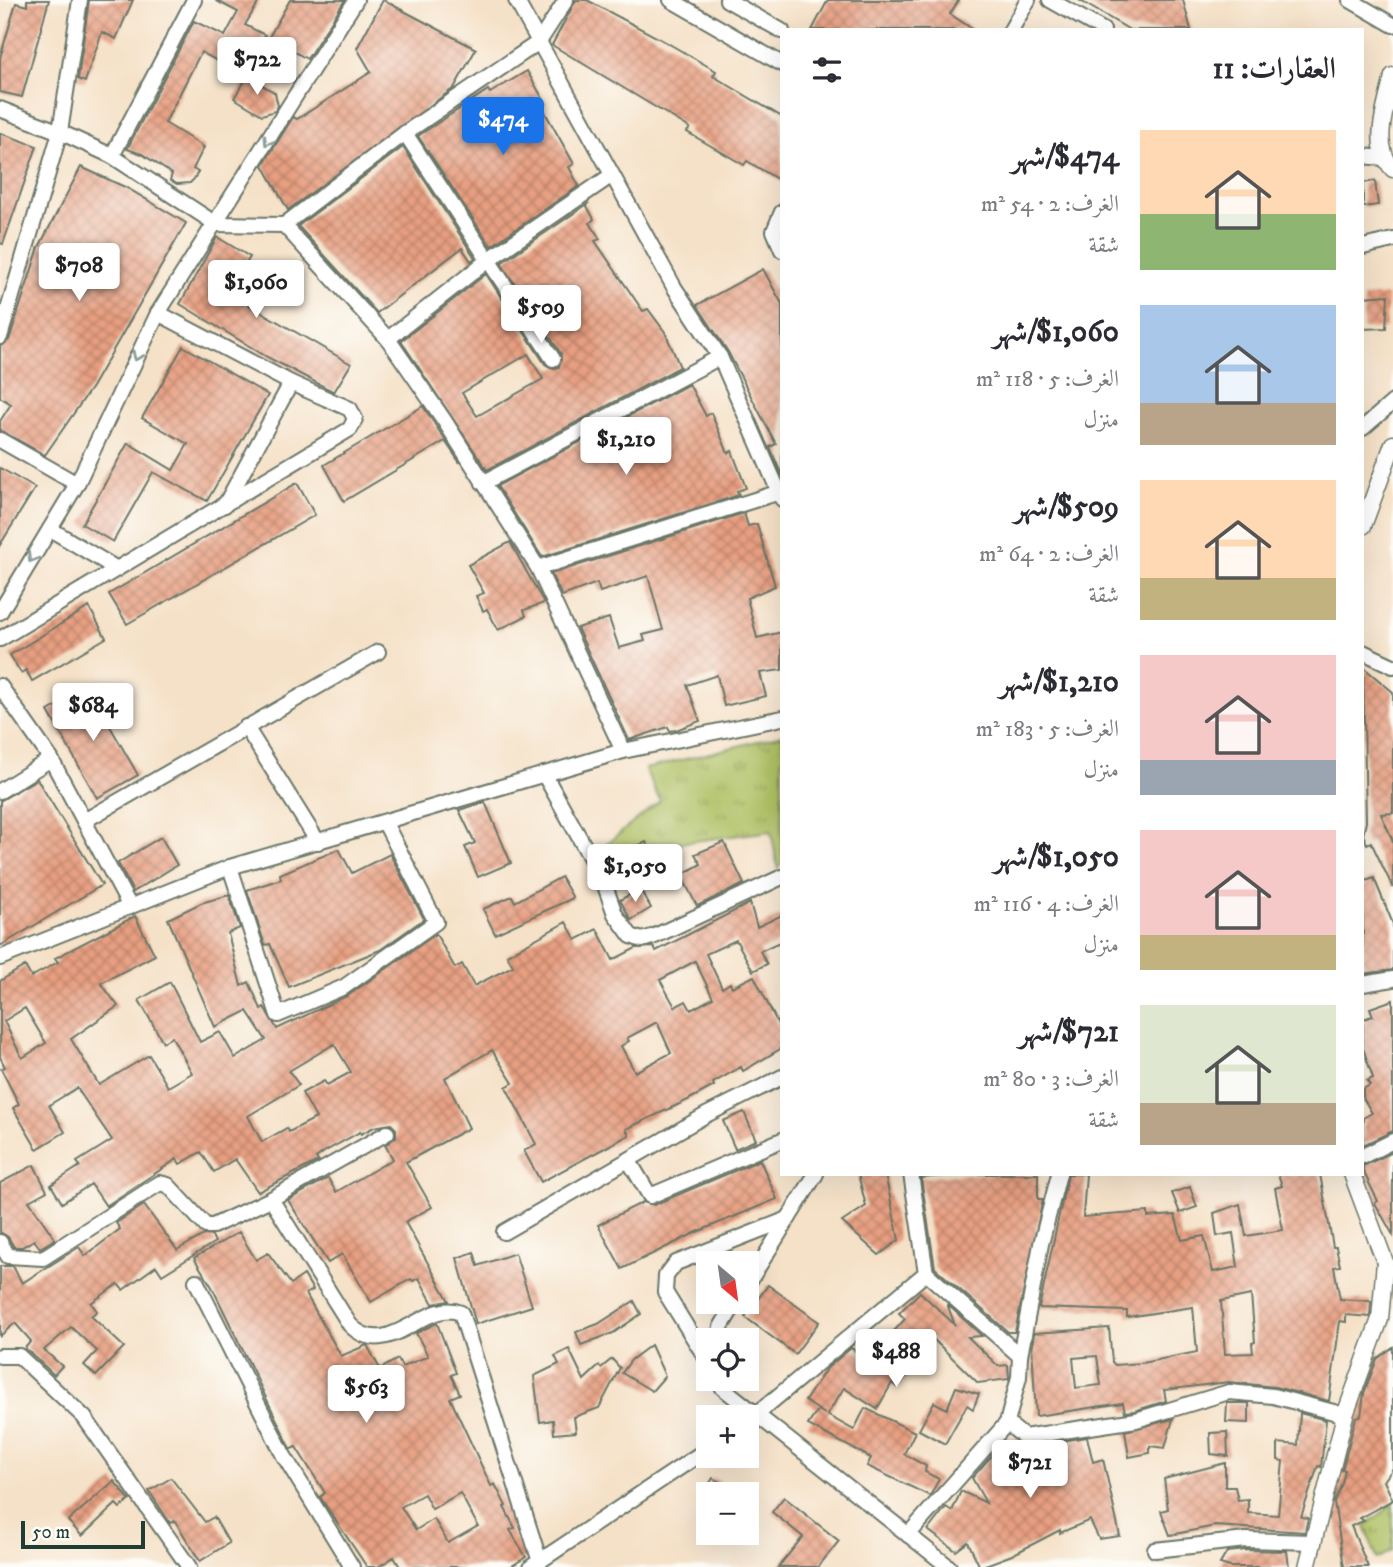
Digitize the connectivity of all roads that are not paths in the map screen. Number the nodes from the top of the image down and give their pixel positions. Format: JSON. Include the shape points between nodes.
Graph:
{"nodes":[{"id":1,"x":80,"y":0,"type":"edge"},
{"id":2,"x":194,"y":0,"type":"edge"},
{"id":3,"x":356,"y":0,"type":"edge"},
{"id":4,"x":516,"y":0,"type":"edge"},
{"id":5,"x":566,"y":0,"type":"edge"},
{"id":6,"x":671,"y":0,"type":"edge"},
{"id":7,"x":727,"y":0,"type":"edge"},
{"id":8,"x":1028,"y":0,"type":"edge"},
{"id":9,"x":1051,"y":0,"type":"edge"},
{"id":10,"x":1350,"y":0,"type":"edge"},
{"id":11,"x":1393,"y":25,"type":"edge"},
{"id":12,"x":1012,"y":28,"type":"edge"},
{"id":13,"x":1100,"y":28,"type":"edge"},
{"id":14,"x":780,"y":30,"type":"edge"},
{"id":15,"x":539,"y":42,"type":"junction"},
{"id":16,"x":780,"y":63,"type":"edge"},
{"id":17,"x":1393,"y":76,"type":"edge"},
{"id":18,"x":0,"y":109,"type":"edge"},
{"id":19,"x":60,"y":132,"type":"junction"},
{"id":20,"x":405,"y":134,"type":"junction"},
{"id":21,"x":112,"y":156,"type":"junction"},
{"id":22,"x":1364,"y":156,"type":"edge"},
{"id":23,"x":1388,"y":163,"type":"edge"},
{"id":24,"x":612,"y":175,"type":"junction"},
{"id":25,"x":780,"y":217,"type":"edge"},
{"id":26,"x":216,"y":224,"type":"junction"},
{"id":27,"x":284,"y":225,"type":"junction"},
{"id":28,"x":1393,"y":240,"type":"edge"},
{"id":29,"x":780,"y":245,"type":"edge"},
{"id":30,"x":1364,"y":247,"type":"edge"},
{"id":31,"x":488,"y":260,"type":"junction"},
{"id":32,"x":158,"y":313,"type":"junction"},
{"id":33,"x":0,"y":337,"type":"edge"},
{"id":34,"x":387,"y":339,"type":"junction"},
{"id":35,"x":720,"y":357,"type":"junction"},
{"id":36,"x":553,"y":359,"type":"dead end"},
{"id":37,"x":290,"y":383,"type":"junction"},
{"id":38,"x":1393,"y":402,"type":"edge"},
{"id":39,"x":1364,"y":427,"type":"edge"},
{"id":40,"x":0,"y":440,"type":"edge"},
{"id":41,"x":1393,"y":444,"type":"edge"},
{"id":42,"x":483,"y":483,"type":"junction"},
{"id":43,"x":77,"y":484,"type":"junction"},
{"id":44,"x":780,"y":494,"type":"edge"},
{"id":45,"x":780,"y":496,"type":"edge"},
{"id":46,"x":224,"y":506,"type":"junction"},
{"id":47,"x":1364,"y":523,"type":"edge"},
{"id":48,"x":50,"y":529,"type":"junction"},
{"id":49,"x":538,"y":568,"type":"junction"},
{"id":50,"x":117,"y":569,"type":"junction"},
{"id":51,"x":0,"y":612,"type":"edge"},
{"id":52,"x":0,"y":639,"type":"edge"},
{"id":53,"x":377,"y":652,"type":"dead end"},
{"id":54,"x":1364,"y":652,"type":"edge"},
{"id":55,"x":1393,"y":666,"type":"edge"},
{"id":56,"x":0,"y":685,"type":"edge"},
{"id":57,"x":780,"y":718,"type":"edge"},
{"id":58,"x":246,"y":727,"type":"junction"},
{"id":59,"x":623,"y":751,"type":"junction"},
{"id":60,"x":51,"y":759,"type":"junction"},
{"id":61,"x":544,"y":774,"type":"junction"},
{"id":62,"x":0,"y":792,"type":"edge"},
{"id":63,"x":84,"y":821,"type":"junction"},
{"id":64,"x":385,"y":823,"type":"junction"},
{"id":65,"x":318,"y":842,"type":"junction"},
{"id":66,"x":230,"y":867,"type":"junction"},
{"id":67,"x":780,"y":878,"type":"edge"},
{"id":68,"x":130,"y":907,"type":"junction"},
{"id":69,"x":0,"y":958,"type":"edge"},
{"id":70,"x":1393,"y":979,"type":"edge"},
{"id":71,"x":1364,"y":985,"type":"edge"},
{"id":72,"x":780,"y":1078,"type":"edge"},
{"id":73,"x":387,"y":1133,"type":"dead end"},
{"id":74,"x":780,"y":1141,"type":"edge"},
{"id":75,"x":1393,"y":1141,"type":"edge"},
{"id":76,"x":1364,"y":1156,"type":"edge"},
{"id":77,"x":629,"y":1161,"type":"junction"},
{"id":78,"x":815,"y":1176,"type":"edge"},
{"id":79,"x":911,"y":1176,"type":"edge"},
{"id":80,"x":1058,"y":1176,"type":"edge"},
{"id":81,"x":1353,"y":1176,"type":"edge"},
{"id":82,"x":271,"y":1199,"type":"junction"},
{"id":83,"x":788,"y":1219,"type":"junction"},
{"id":84,"x":504,"y":1232,"type":"dead end"},
{"id":85,"x":0,"y":1242,"type":"edge"},
{"id":86,"x":1389,"y":1260,"type":"edge"},
{"id":87,"x":760,"y":1264,"type":"edge"},
{"id":88,"x":926,"y":1273,"type":"junction"},
{"id":89,"x":196,"y":1281,"type":"dead end"},
{"id":90,"x":696,"y":1342,"type":"edge"},
{"id":91,"x":0,"y":1356,"type":"edge"},
{"id":92,"x":1020,"y":1356,"type":"junction"},
{"id":93,"x":726,"y":1391,"type":"edge"},
{"id":94,"x":739,"y":1405,"type":"edge"},
{"id":95,"x":759,"y":1414,"type":"edge"},
{"id":96,"x":1345,"y":1415,"type":"junction"},
{"id":97,"x":759,"y":1423,"type":"edge"},
{"id":98,"x":1007,"y":1423,"type":"junction"},
{"id":99,"x":696,"y":1457,"type":"edge"},
{"id":100,"x":908,"y":1535,"type":"junction"},
{"id":101,"x":1313,"y":1542,"type":"junction"},
{"id":102,"x":1155,"y":1550,"type":"dead end"},
{"id":103,"x":535,"y":1564,"type":"edge"},
{"id":104,"x":189,"y":1567,"type":"edge"},
{"id":105,"x":352,"y":1567,"type":"edge"},
{"id":106,"x":949,"y":1567,"type":"edge"},
{"id":107,"x":1307,"y":1567,"type":"edge"}],
"edges":[{"from":1,"to":19,"type":"street"},
{"from":2,"to":21,"type":"street"},
{"from":3,"to":26,"type":"street","one_way":true},
{"from":4,"to":15,"type":"street"},
{"from":5,"to":15,"type":"street"},
{"from":6,"to":16,"type":"street"},
{"from":7,"to":14,"type":"street"},
{"from":8,"to":12,"type":"street"},
{"from":9,"to":13,"type":"street"},
{"from":10,"to":11,"type":"street"},
{"from":15,"to":20,"type":"street"},
{"from":15,"to":24,"type":"street"},
{"from":17,"to":23,"type":"street","via":[[1380,141]]},
{"from":18,"to":19,"type":"street"},
{"from":19,"to":21,"type":"street"},
{"from":19,"to":33,"type":"street"},
{"from":20,"to":27,"type":"street"},
{"from":20,"to":31,"type":"street"},
{"from":21,"to":26,"type":"street"},
{"from":22,"to":23,"type":"street"},
{"from":24,"to":31,"type":"street"},
{"from":24,"to":35,"type":"street","via":[[674,287]]},
{"from":25,"to":29,"type":"street","via":[[774,231]]},
{"from":26,"to":27,"type":"street"},
{"from":26,"to":32,"type":"street"},
{"from":27,"to":34,"type":"street"},
{"from":28,"to":30,"type":"street"},
{"from":31,"to":34,"type":"street"},
{"from":31,"to":36,"type":"street"},
{"from":32,"to":37,"type":"street"},
{"from":32,"to":43,"type":"street","one_way":true},
{"from":34,"to":42,"type":"street"},
{"from":35,"to":42,"type":"street"},
{"from":35,"to":44,"type":"street"},
{"from":37,"to":46,"type":"street"},
{"from":37,"to":46,"type":"street","via":[[350,409],[355,419],[350,429]]},
{"from":38,"to":39,"type":"street"},
{"from":40,"to":43,"type":"street"},
{"from":41,"to":47,"type":"street"},
{"from":42,"to":49,"type":"street"},
{"from":43,"to":48,"type":"street"},
{"from":45,"to":49,"type":"street"},
{"from":46,"to":50,"type":"street"},
{"from":48,"to":50,"type":"street"},
{"from":48,"to":51,"type":"street","one_way":true},
{"from":49,"to":59,"type":"street"},
{"from":50,"to":52,"type":"street"},
{"from":53,"to":58,"type":"street"},
{"from":54,"to":55,"type":"street"},
{"from":56,"to":60,"type":"street"},
{"from":57,"to":59,"type":"street"},
{"from":58,"to":63,"type":"street"},
{"from":58,"to":65,"type":"street"},
{"from":59,"to":61,"type":"street"},
{"from":60,"to":62,"type":"street"},
{"from":60,"to":63,"type":"street"},
{"from":61,"to":64,"type":"street"},
{"from":61,"to":67,"type":"street","via":[[603,880],[615,914],[631,936],[642,940],[655,936]]},
{"from":63,"to":68,"type":"street"},
{"from":64,"to":65,"type":"street"},
{"from":64,"to":66,"type":"street","via":[[436,922],[344,987],[278,1014]]},
{"from":65,"to":66,"type":"street"},
{"from":66,"to":68,"type":"street"},
{"from":68,"to":69,"type":"street"},
{"from":70,"to":71,"type":"street"},
{"from":72,"to":77,"type":"street"},
{"from":73,"to":82,"type":"street"},
{"from":74,"to":77,"type":"street","via":[[650,1196]]},
{"from":75,"to":76,"type":"street"},
{"from":77,"to":84,"type":"street"},
{"from":78,"to":83,"type":"street"},
{"from":79,"to":88,"type":"street"},
{"from":80,"to":92,"type":"street"},
{"from":81,"to":86,"type":"street"},
{"from":82,"to":85,"type":"street","via":[[206,1226],[168,1185],[160,1183],[43,1258],[8,1256]]},
{"from":82,"to":103,"type":"street","via":[[359,1334],[383,1337],[447,1311],[461,1313]]},
{"from":83,"to":87,"type":"street"},
{"from":83,"to":90,"type":"street","via":[[676,1263],[666,1276],[664,1292]]},
{"from":86,"to":96,"type":"street","via":[[1380,1319]]},
{"from":88,"to":92,"type":"street"},
{"from":88,"to":95,"type":"street"},
{"from":89,"to":105,"type":"street","via":[[284,1456]]},
{"from":91,"to":104,"type":"street","via":[[19,1356],[84,1417]]},
{"from":92,"to":98,"type":"street"},
{"from":93,"to":94,"type":"street"},
{"from":96,"to":98,"type":"street","via":[[1273,1396],[1229,1392],[1136,1420],[1024,1437]]},
{"from":96,"to":101,"type":"street"},
{"from":97,"to":100,"type":"street"},
{"from":98,"to":100,"type":"street"},
{"from":99,"to":103,"type":"street"},
{"from":100,"to":106,"type":"street"},
{"from":101,"to":102,"type":"street","via":[[1246,1540]]},
{"from":101,"to":107,"type":"street"}]}
